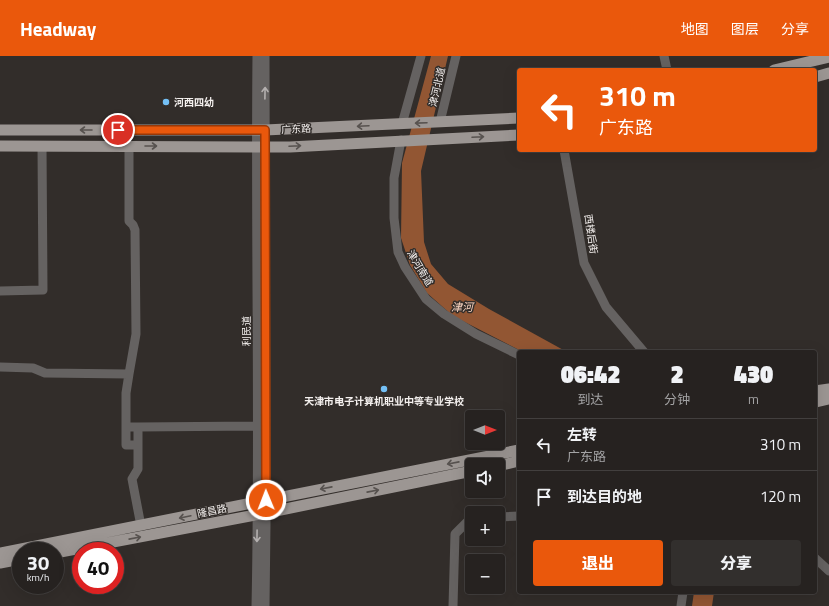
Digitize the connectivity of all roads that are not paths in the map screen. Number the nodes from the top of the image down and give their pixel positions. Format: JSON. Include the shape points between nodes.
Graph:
{"nodes":[{"id":1,"x":257,"y":56,"type":"edge"},
{"id":2,"x":266,"y":56,"type":"edge"},
{"id":3,"x":421,"y":56,"type":"edge"},
{"id":4,"x":456,"y":56,"type":"edge"},
{"id":5,"x":664,"y":56,"type":"edge"},
{"id":6,"x":829,"y":57,"type":"edge"},
{"id":7,"x":667,"y":68,"type":"edge"},
{"id":8,"x":782,"y":68,"type":"edge"},
{"id":9,"x":829,"y":73,"type":"edge"},
{"id":10,"x":817,"y":76,"type":"edge"},
{"id":11,"x":517,"y":118,"type":"edge"},
{"id":12,"x":440,"y":122,"type":"junction"},
{"id":13,"x":402,"y":124,"type":"junction"},
{"id":14,"x":0,"y":130,"type":"edge"},
{"id":15,"x":261,"y":130,"type":"junction"},
{"id":16,"x":517,"y":135,"type":"edge"},
{"id":17,"x":400,"y":140,"type":"junction"},
{"id":18,"x":0,"y":146,"type":"edge"},
{"id":19,"x":42,"y":146,"type":"junction"},
{"id":20,"x":129,"y":146,"type":"junction"},
{"id":21,"x":260,"y":147,"type":"junction"},
{"id":22,"x":564,"y":152,"type":"edge"},
{"id":23,"x":0,"y":291,"type":"edge"},
{"id":24,"x":642,"y":350,"type":"edge"},
{"id":25,"x":517,"y":354,"type":"edge"},
{"id":26,"x":0,"y":367,"type":"edge"},
{"id":27,"x":129,"y":374,"type":"junction"},
{"id":28,"x":829,"y":389,"type":"edge"},
{"id":29,"x":817,"y":391,"type":"edge"},
{"id":30,"x":829,"y":399,"type":"edge"},
{"id":31,"x":817,"y":402,"type":"edge"},
{"id":32,"x":126,"y":426,"type":"junction"},
{"id":33,"x":261,"y":426,"type":"junction"},
{"id":34,"x":138,"y":427,"type":"junction"},
{"id":35,"x":138,"y":445,"type":"junction"},
{"id":36,"x":517,"y":450,"type":"edge"},
{"id":37,"x":517,"y":461,"type":"edge"},
{"id":38,"x":505,"y":464,"type":"edge"},
{"id":39,"x":465,"y":472,"type":"edge"},
{"id":40,"x":262,"y":501,"type":"junction"},
{"id":41,"x":262,"y":513,"type":"junction"},
{"id":42,"x":517,"y":516,"type":"edge"},
{"id":43,"x":505,"y":517,"type":"edge"},
{"id":44,"x":465,"y":524,"type":"edge"},
{"id":45,"x":141,"y":526,"type":"junction"},
{"id":46,"x":64,"y":551,"type":"edge"},
{"id":47,"x":0,"y":553,"type":"edge"},
{"id":48,"x":817,"y":560,"type":"edge"},
{"id":49,"x":12,"y":561,"type":"edge"},
{"id":50,"x":0,"y":563,"type":"edge"},
{"id":51,"x":829,"y":571,"type":"edge"},
{"id":52,"x":683,"y":594,"type":"edge"},
{"id":53,"x":256,"y":606,"type":"edge"},
{"id":54,"x":265,"y":606,"type":"edge"},
{"id":55,"x":453,"y":606,"type":"edge"},
{"id":56,"x":681,"y":606,"type":"edge"}],
"edges":[{"from":1,"to":15,"type":"street","name":"利民道"},
{"from":15,"to":2,"type":"street","name":"利民道","one_way":true},
{"from":3,"to":13,"type":"street"},
{"from":4,"to":12,"type":"street","name":"津河北道"},
{"from":5,"to":7,"type":"street"},
{"from":6,"to":8,"type":"main road"},
{"from":9,"to":10,"type":"main road"},
{"from":11,"to":12,"type":"main road","name":"广东路"},
{"from":12,"to":13,"type":"main road","name":"广东路","one_way":true},
{"from":13,"to":15,"type":"main road","name":"广东路","one_way":true},
{"from":15,"to":14,"type":"main road","name":"广东路","one_way":true},
{"from":15,"to":21,"type":"street","name":"利民道"},
{"from":17,"to":16,"type":"main road","name":"广东路","one_way":true},
{"from":21,"to":17,"type":"main road","name":"广东路","one_way":true},
{"from":17,"to":25,"type":"street","name":"津河南道","via":[[394,178],[394,218],[398,252],[405,268],[426,299],[444,314],[476,334]]},
{"from":18,"to":19,"type":"main road","name":"广东路"},
{"from":19,"to":20,"type":"main road","name":"广东路"},
{"from":19,"to":23,"type":"street","via":[[43,290]]},
{"from":20,"to":21,"type":"main road","name":"广东路","one_way":true},
{"from":20,"to":27,"type":"street","via":[[129,221],[135,230],[136,334]]},
{"from":21,"to":33,"type":"street","name":"利民道"},
{"from":22,"to":24,"type":"street","name":"西楼后街","via":[[584,263],[606,307]]},
{"from":26,"to":27,"type":"street","via":[[33,368],[45,373]]},
{"from":27,"to":32,"type":"street"},
{"from":28,"to":29,"type":"main road"},
{"from":30,"to":31,"type":"main road"},
{"from":32,"to":34,"type":"street"},
{"from":32,"to":35,"type":"street","via":[[126,445]]},
{"from":33,"to":34,"type":"street"},
{"from":33,"to":40,"type":"street","name":"利民道"},
{"from":34,"to":35,"type":"street"},
{"from":35,"to":45,"type":"street","via":[[138,470],[132,480]]},
{"from":36,"to":40,"type":"main road","name":"隆昌路","one_way":true},
{"from":37,"to":38,"type":"main road"},
{"from":41,"to":39,"type":"main road","name":"隆昌路","one_way":true},
{"from":40,"to":41,"type":"street","name":"利民道"},
{"from":40,"to":45,"type":"main road","name":"隆昌路","one_way":true},
{"from":46,"to":41,"type":"main road","name":"隆昌路","one_way":true},
{"from":41,"to":53,"type":"street","name":"利民道","one_way":true},
{"from":41,"to":54,"type":"street","name":"利民道"},
{"from":42,"to":43,"type":"street"},
{"from":44,"to":55,"type":"street","via":[[455,534]]},
{"from":45,"to":47,"type":"main road","name":"隆昌路"},
{"from":48,"to":51,"type":"street"},
{"from":49,"to":50,"type":"main road"},
{"from":52,"to":56,"type":"street"}]}
